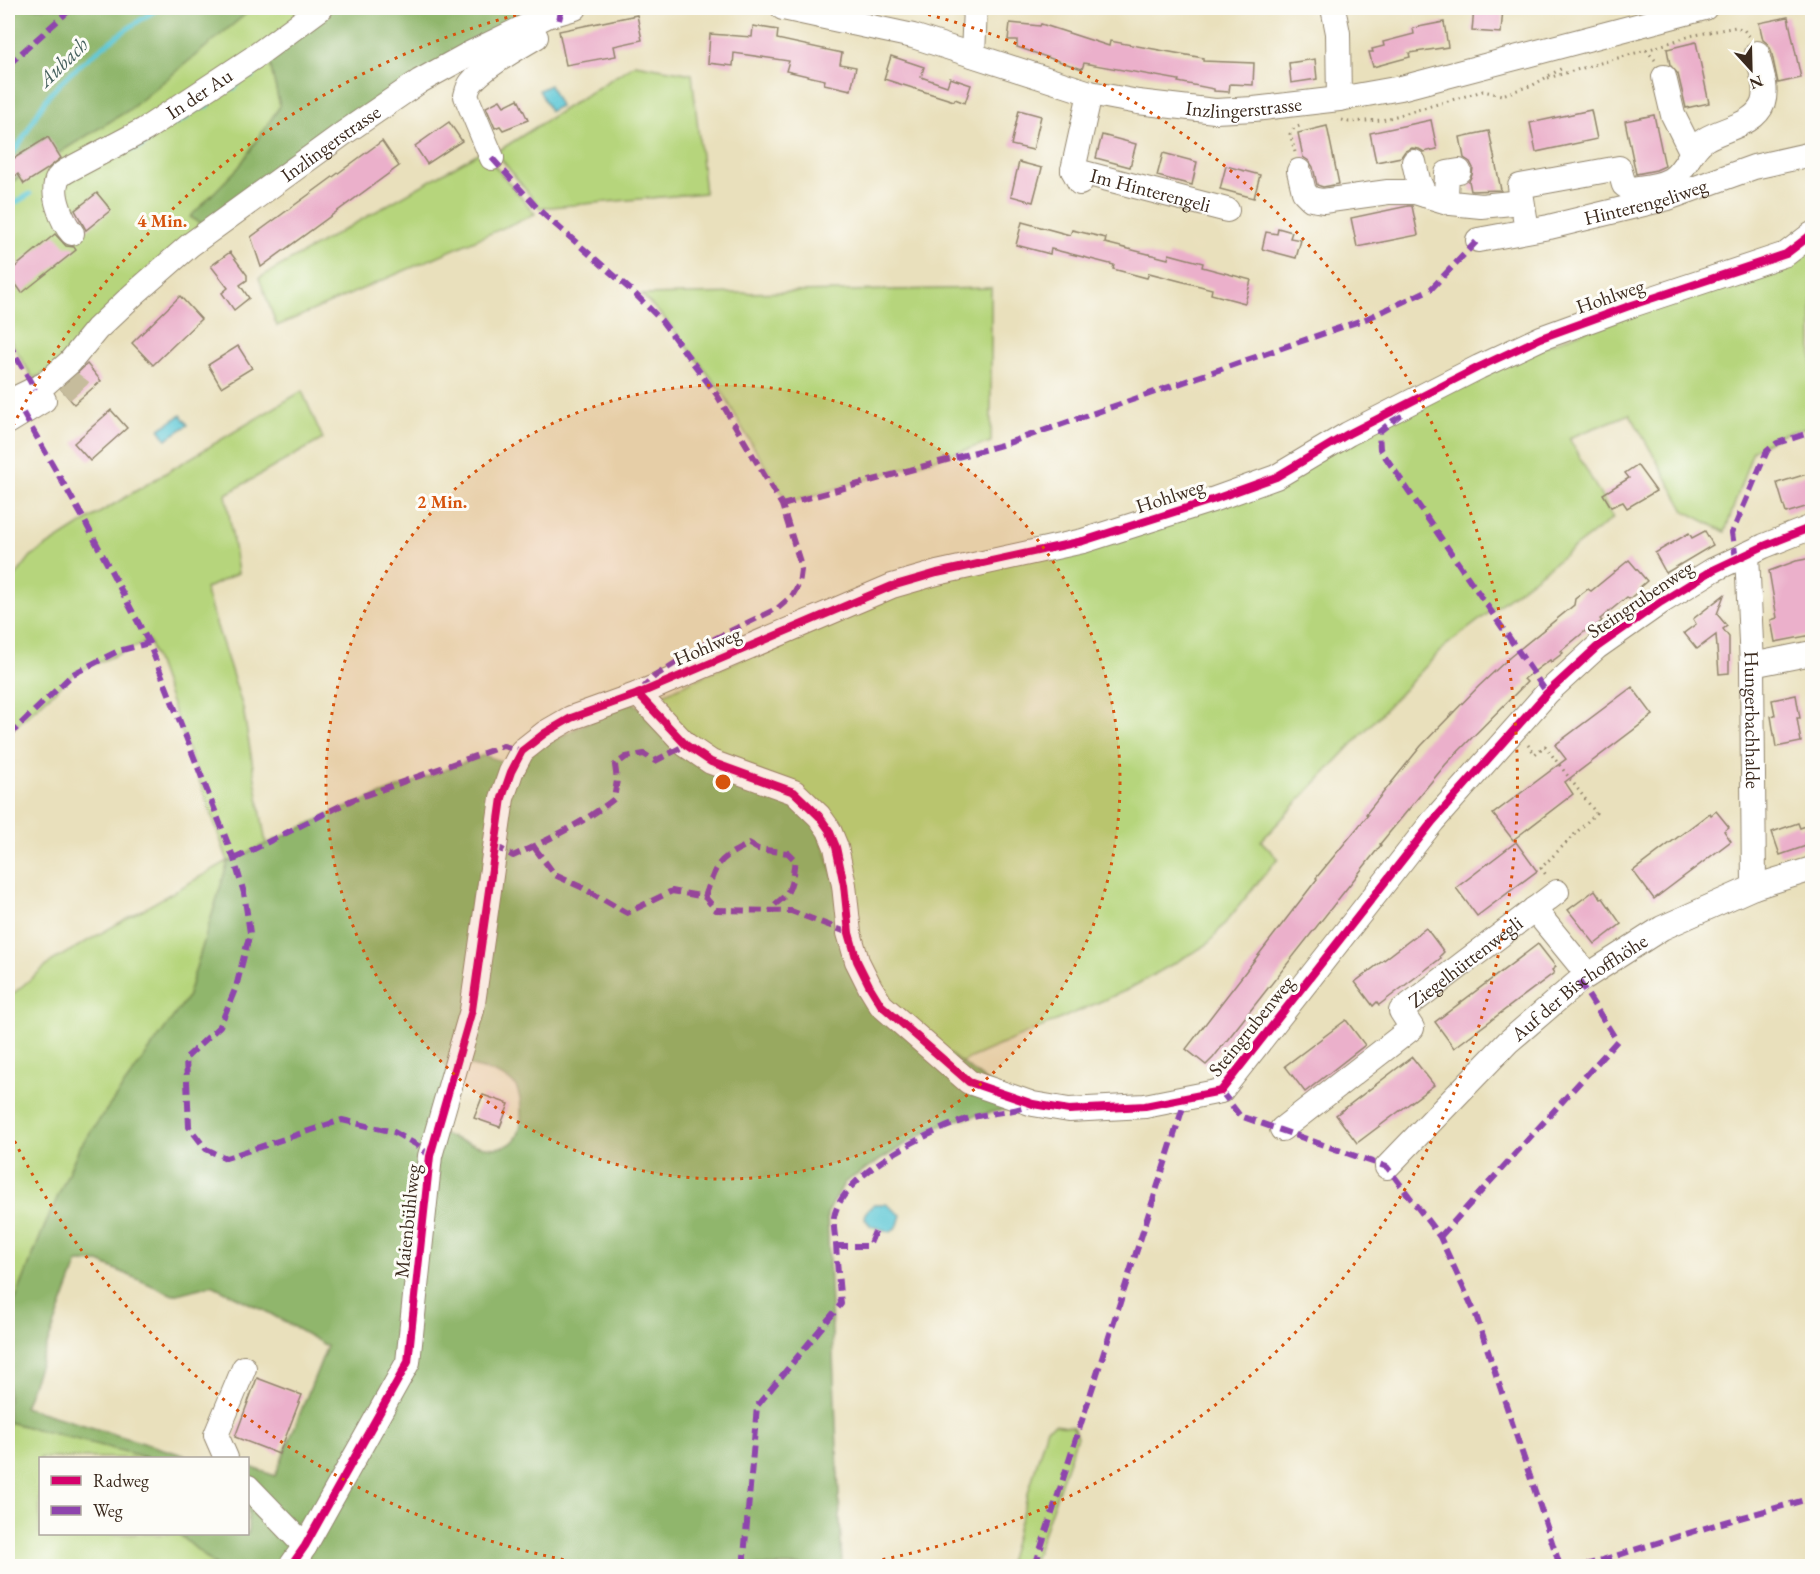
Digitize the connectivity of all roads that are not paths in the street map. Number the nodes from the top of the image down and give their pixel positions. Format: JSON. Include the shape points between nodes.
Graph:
{"nodes":[{"id":1,"x":321,"y":8,"type":"edge"},
{"id":2,"x":783,"y":8,"type":"edge"},
{"id":3,"x":975,"y":8,"type":"edge"},
{"id":4,"x":1334,"y":8,"type":"edge"},
{"id":5,"x":1705,"y":8,"type":"edge"},
{"id":6,"x":823,"y":12,"type":"edge"},
{"id":7,"x":567,"y":14,"type":"edge"},
{"id":8,"x":1651,"y":14,"type":"edge"},
{"id":9,"x":1757,"y":53,"type":"road end"},
{"id":10,"x":973,"y":55,"type":"junction"},
{"id":11,"x":1664,"y":77,"type":"dead end"},
{"id":12,"x":1090,"y":93,"type":"junction"},
{"id":13,"x":1338,"y":109,"type":"junction"},
{"id":14,"x":1692,"y":153,"type":"junction"},
{"id":15,"x":1812,"y":154,"type":"edge"},
{"id":16,"x":492,"y":158,"type":"dead end"},
{"id":17,"x":1414,"y":162,"type":"dead end"},
{"id":18,"x":1299,"y":171,"type":"road end"},
{"id":19,"x":1459,"y":171,"type":"dead end"},
{"id":20,"x":1425,"y":195,"type":"junction"},
{"id":21,"x":1522,"y":202,"type":"junction"},
{"id":22,"x":1451,"y":203,"type":"junction"},
{"id":23,"x":1227,"y":210,"type":"dead end"},
{"id":24,"x":1527,"y":230,"type":"junction"},
{"id":25,"x":72,"y":233,"type":"dead end"},
{"id":26,"x":1812,"y":234,"type":"edge"},
{"id":27,"x":1478,"y":240,"type":"dead end"},
{"id":28,"x":109,"y":318,"type":"junction"},
{"id":29,"x":87,"y":365,"type":"tunnel mouth"},
{"id":30,"x":62,"y":391,"type":"tunnel mouth"},
{"id":31,"x":22,"y":404,"type":"edge"},
{"id":32,"x":1812,"y":527,"type":"edge"},
{"id":33,"x":1747,"y":554,"type":"junction"},
{"id":34,"x":1812,"y":653,"type":"edge"},
{"id":35,"x":1752,"y":665,"type":"junction"},
{"id":36,"x":638,"y":694,"type":"junction"},
{"id":37,"x":522,"y":751,"type":"joint"},
{"id":38,"x":1812,"y":869,"type":"edge"},
{"id":39,"x":1754,"y":887,"type":"junction"},
{"id":40,"x":1557,"y":892,"type":"road end"},
{"id":41,"x":1534,"y":909,"type":"junction"},
{"id":42,"x":1588,"y":975,"type":"junction"},
{"id":43,"x":1282,"y":1129,"type":"dead end"},
{"id":44,"x":1387,"y":1167,"type":"dead end"},
{"id":45,"x":244,"y":1368,"type":"dead end"},
{"id":46,"x":226,"y":1457,"type":"edge"},
{"id":47,"x":249,"y":1488,"type":"edge"},
{"id":48,"x":305,"y":1546,"type":"junction"},
{"id":49,"x":291,"y":1566,"type":"edge"}],
"edges":[{"from":1,"to":25,"type":"street","name":"In der Au","via":[[144,130],[59,177],[55,187],[60,213]]},
{"from":2,"to":6,"type":"street","name":"Inzlingerstrasse"},
{"from":3,"to":10,"type":"street"},
{"from":4,"to":13,"type":"street","via":[[1338,33]]},
{"from":5,"to":8,"type":"street","name":"Inzlingerstrasse"},
{"from":6,"to":10,"type":"street","name":"Inzlingerstrasse"},
{"from":7,"to":16,"type":"street","via":[[469,86],[466,96]]},
{"from":7,"to":28,"type":"street","name":"Inzlingerstrasse","via":[[547,16],[420,81],[190,245]]},
{"from":8,"to":13,"type":"street","name":"Inzlingerstrasse"},
{"from":9,"to":14,"type":"street","via":[[1765,91],[1762,105],[1754,116],[1706,139]]},
{"from":10,"to":12,"type":"street","name":"Inzlingerstrasse"},
{"from":11,"to":14,"type":"street","via":[[1673,115]]},
{"from":12,"to":13,"type":"street","name":"Inzlingerstrasse","via":[[1215,111]]},
{"from":12,"to":23,"type":"street","name":"Im Hinterengeli","via":[[1078,179]]},
{"from":14,"to":21,"type":"street","via":[[1672,179],[1658,185],[1630,189],[1623,185],[1619,168],[1520,186]]},
{"from":15,"to":24,"type":"street","name":"Hinterengeliweg","via":[[1754,167],[1668,198]]},
{"from":17,"to":20,"type":"street"},
{"from":18,"to":20,"type":"street","via":[[1304,192],[1311,199],[1323,201],[1388,192]]},
{"from":19,"to":22,"type":"street","via":[[1447,173],[1446,196]]},
{"from":20,"to":22,"type":"street"},
{"from":21,"to":22,"type":"street","via":[[1481,206]]},
{"from":21,"to":24,"type":"street"},
{"from":24,"to":27,"type":"street","name":"Hinterengeliweg"},
{"from":26,"to":36,"type":"street","name":"Hohlweg","via":[[1786,254],[1541,338],[1348,434],[1275,477],[1083,541],[892,586]]},
{"from":28,"to":29,"type":"street","name":"Inzlingerstrasse","via":[[92,347]]},
{"from":28,"to":31,"type":"street","name":"Inzlingerstrasse","via":[[55,376]]},
{"from":30,"to":31,"type":"street","name":"Inzlingerstrasse"},
{"from":32,"to":33,"type":"street","name":"Steingrubenweg"},
{"from":33,"to":35,"type":"street","name":"Hungerbachhalde"},
{"from":33,"to":36,"type":"street","name":"Steingrubenweg","via":[[1661,602],[1597,647],[1547,693],[1433,821],[1221,1091],[1145,1106],[1069,1110],[1033,1104],[969,1082],[881,1005],[870,987],[849,933],[836,846],[819,816],[794,792],[711,762],[686,745]]},
{"from":34,"to":35,"type":"street"},
{"from":35,"to":39,"type":"street","name":"Hungerbachhalde"},
{"from":36,"to":37,"type":"street","name":"Hohlweg","via":[[571,718]]},
{"from":37,"to":48,"type":"street","name":"Maienbühlweg","via":[[502,798],[472,1010],[430,1156],[408,1362]]},
{"from":38,"to":39,"type":"street","name":"Auf der Bischoffhöhe"},
{"from":39,"to":42,"type":"street","name":"Auf der Bischoffhöhe","via":[[1662,928]]},
{"from":40,"to":41,"type":"street","name":"Ziegelhüttenwegli"},
{"from":41,"to":42,"type":"street","name":"Ziegelhüttenwegli"},
{"from":41,"to":43,"type":"street","name":"Ziegelhüttenwegli","via":[[1401,1011],[1412,1028]]},
{"from":42,"to":44,"type":"street","name":"Auf der Bischoffhöhe","via":[[1508,1042]]},
{"from":45,"to":46,"type":"street","via":[[216,1435]]},
{"from":47,"to":48,"type":"street"},
{"from":48,"to":49,"type":"street","name":"Maienbühlweg"}]}
